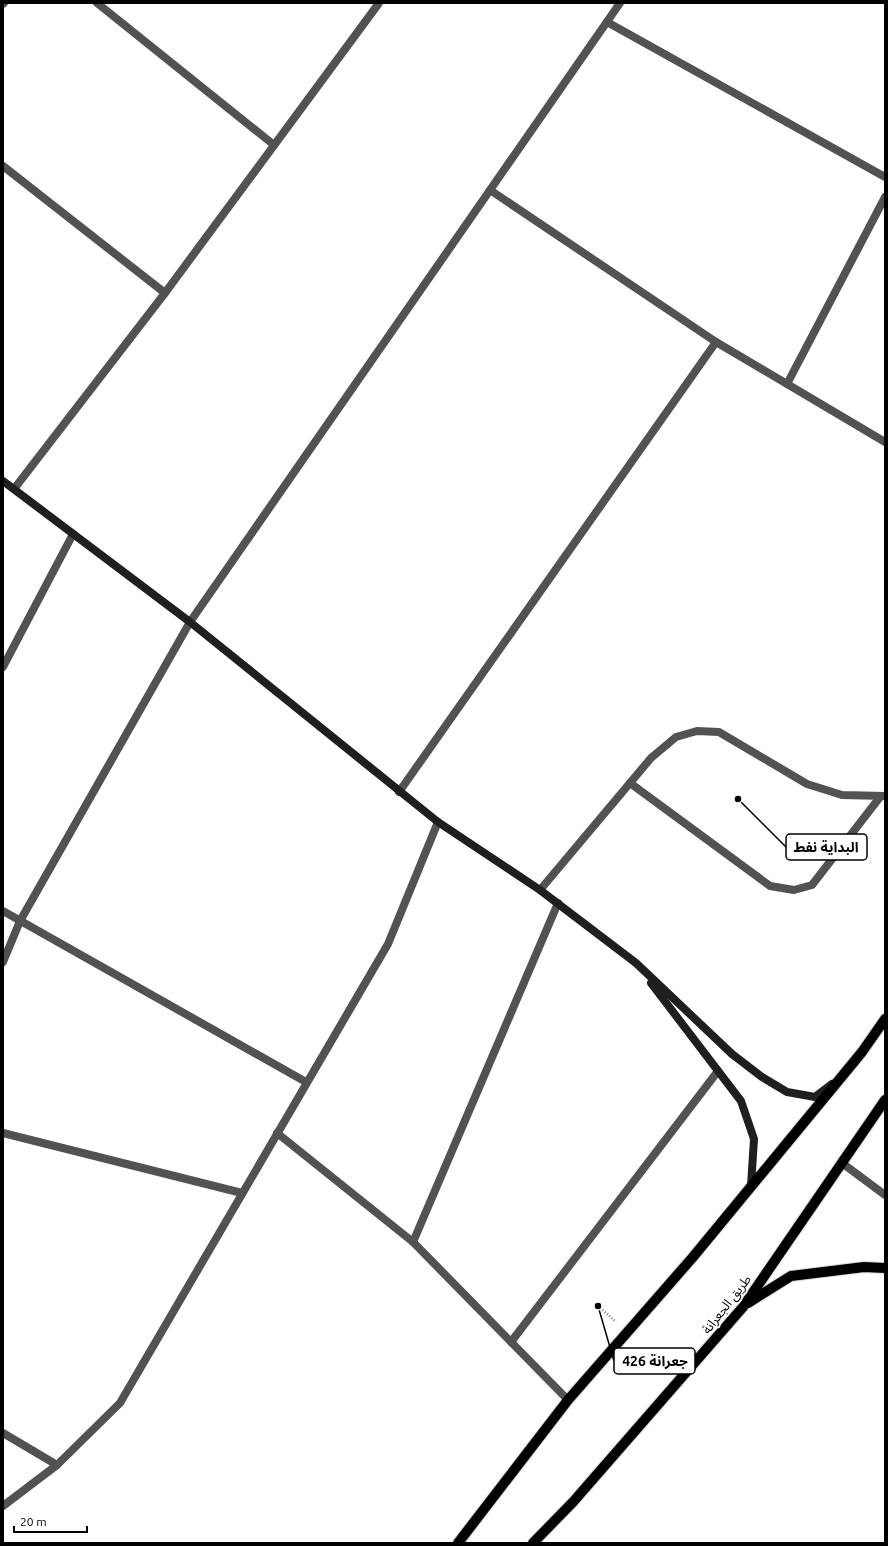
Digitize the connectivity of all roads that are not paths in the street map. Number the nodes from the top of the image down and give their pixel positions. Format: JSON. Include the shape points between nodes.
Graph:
{"nodes":[{"id":1,"x":97,"y":3,"type":"edge"},
{"id":2,"x":379,"y":3,"type":"edge"},
{"id":3,"x":620,"y":3,"type":"edge"},
{"id":4,"x":607,"y":22,"type":"junction"},
{"id":5,"x":274,"y":145,"type":"junction"},
{"id":6,"x":3,"y":166,"type":"edge"},
{"id":7,"x":885,"y":177,"type":"edge"},
{"id":8,"x":490,"y":190,"type":"junction"},
{"id":9,"x":885,"y":197,"type":"edge"},
{"id":10,"x":165,"y":293,"type":"junction"},
{"id":11,"x":716,"y":342,"type":"junction"},
{"id":12,"x":787,"y":384,"type":"junction"},
{"id":13,"x":885,"y":442,"type":"edge"},
{"id":14,"x":3,"y":482,"type":"edge"},
{"id":15,"x":14,"y":489,"type":"junction"},
{"id":16,"x":73,"y":534,"type":"junction"},
{"id":17,"x":190,"y":622,"type":"junction"},
{"id":18,"x":3,"y":667,"type":"edge"},
{"id":19,"x":630,"y":783,"type":"junction"},
{"id":20,"x":399,"y":792,"type":"junction"},
{"id":21,"x":882,"y":797,"type":"edge"},
{"id":22,"x":438,"y":822,"type":"junction"},
{"id":23,"x":540,"y":890,"type":"junction"},
{"id":24,"x":558,"y":903,"type":"junction"},
{"id":25,"x":3,"y":911,"type":"edge"},
{"id":26,"x":20,"y":921,"type":"junction"},
{"id":27,"x":3,"y":962,"type":"edge"},
{"id":28,"x":636,"y":963,"type":"junction"},
{"id":29,"x":885,"y":1019,"type":"edge"},
{"id":30,"x":718,"y":1071,"type":"junction"},
{"id":31,"x":842,"y":1076,"type":"junction"},
{"id":32,"x":306,"y":1082,"type":"junction"},
{"id":33,"x":885,"y":1100,"type":"edge"},
{"id":34,"x":3,"y":1133,"type":"edge"},
{"id":35,"x":277,"y":1133,"type":"junction"},
{"id":36,"x":842,"y":1163,"type":"junction"},
{"id":37,"x":751,"y":1186,"type":"junction"},
{"id":38,"x":242,"y":1192,"type":"junction"},
{"id":39,"x":885,"y":1195,"type":"edge"},
{"id":40,"x":413,"y":1242,"type":"junction"},
{"id":41,"x":885,"y":1268,"type":"edge"},
{"id":42,"x":743,"y":1307,"type":"junction"},
{"id":43,"x":511,"y":1342,"type":"junction"},
{"id":44,"x":568,"y":1400,"type":"junction"},
{"id":45,"x":3,"y":1433,"type":"edge"},
{"id":46,"x":57,"y":1465,"type":"junction"},
{"id":47,"x":3,"y":1506,"type":"edge"},
{"id":48,"x":458,"y":1543,"type":"edge"},
{"id":49,"x":533,"y":1543,"type":"edge"}],
"edges":[{"from":1,"to":5,"type":"street"},
{"from":2,"to":5,"type":"street"},
{"from":3,"to":4,"type":"street"},
{"from":4,"to":7,"type":"street"},
{"from":4,"to":8,"type":"street"},
{"from":5,"to":10,"type":"street"},
{"from":6,"to":10,"type":"street"},
{"from":8,"to":11,"type":"street"},
{"from":8,"to":17,"type":"street"},
{"from":9,"to":12,"type":"street"},
{"from":10,"to":15,"type":"street"},
{"from":11,"to":12,"type":"street"},
{"from":11,"to":20,"type":"street"},
{"from":12,"to":13,"type":"street"},
{"from":14,"to":15,"type":"main road"},
{"from":15,"to":16,"type":"main road"},
{"from":16,"to":17,"type":"main road"},
{"from":16,"to":18,"type":"street"},
{"from":17,"to":20,"type":"main road"},
{"from":17,"to":26,"type":"street"},
{"from":19,"to":21,"type":"street","via":[[652,758],[676,737],[704,731],[718,732],[807,784],[842,795]]},
{"from":19,"to":21,"type":"street","via":[[770,886],[794,890],[812,885]]},
{"from":19,"to":23,"type":"street"},
{"from":20,"to":22,"type":"main road"},
{"from":22,"to":23,"type":"main road"},
{"from":22,"to":32,"type":"street","via":[[388,944]]},
{"from":23,"to":24,"type":"main road"},
{"from":24,"to":28,"type":"main road"},
{"from":24,"to":40,"type":"street"},
{"from":25,"to":26,"type":"street"},
{"from":26,"to":27,"type":"street"},
{"from":26,"to":32,"type":"street"},
{"from":28,"to":30,"type":"main road"},
{"from":28,"to":31,"type":"main road","via":[[732,1054],[787,1092],[815,1097]]},
{"from":29,"to":31,"type":"main road"},
{"from":30,"to":37,"type":"main road","via":[[741,1101],[754,1138]]},
{"from":30,"to":43,"type":"street"},
{"from":31,"to":37,"type":"main road"},
{"from":32,"to":35,"type":"street"},
{"from":33,"to":36,"type":"main road","name":"طريق الجعرانة"},
{"from":34,"to":38,"type":"street"},
{"from":35,"to":38,"type":"street"},
{"from":35,"to":40,"type":"street"},
{"from":36,"to":39,"type":"street"},
{"from":36,"to":42,"type":"main road","name":"طريق الجعرانة"},
{"from":37,"to":44,"type":"main road","via":[[693,1257]]},
{"from":38,"to":46,"type":"street","via":[[120,1403]]},
{"from":40,"to":43,"type":"street"},
{"from":41,"to":42,"type":"main road","via":[[864,1267],[791,1276]]},
{"from":42,"to":49,"type":"main road","name":"طريق الجعرانة","via":[[573,1502]]},
{"from":43,"to":44,"type":"street"},
{"from":44,"to":48,"type":"main road"},
{"from":45,"to":46,"type":"street"},
{"from":46,"to":47,"type":"street"}]}
